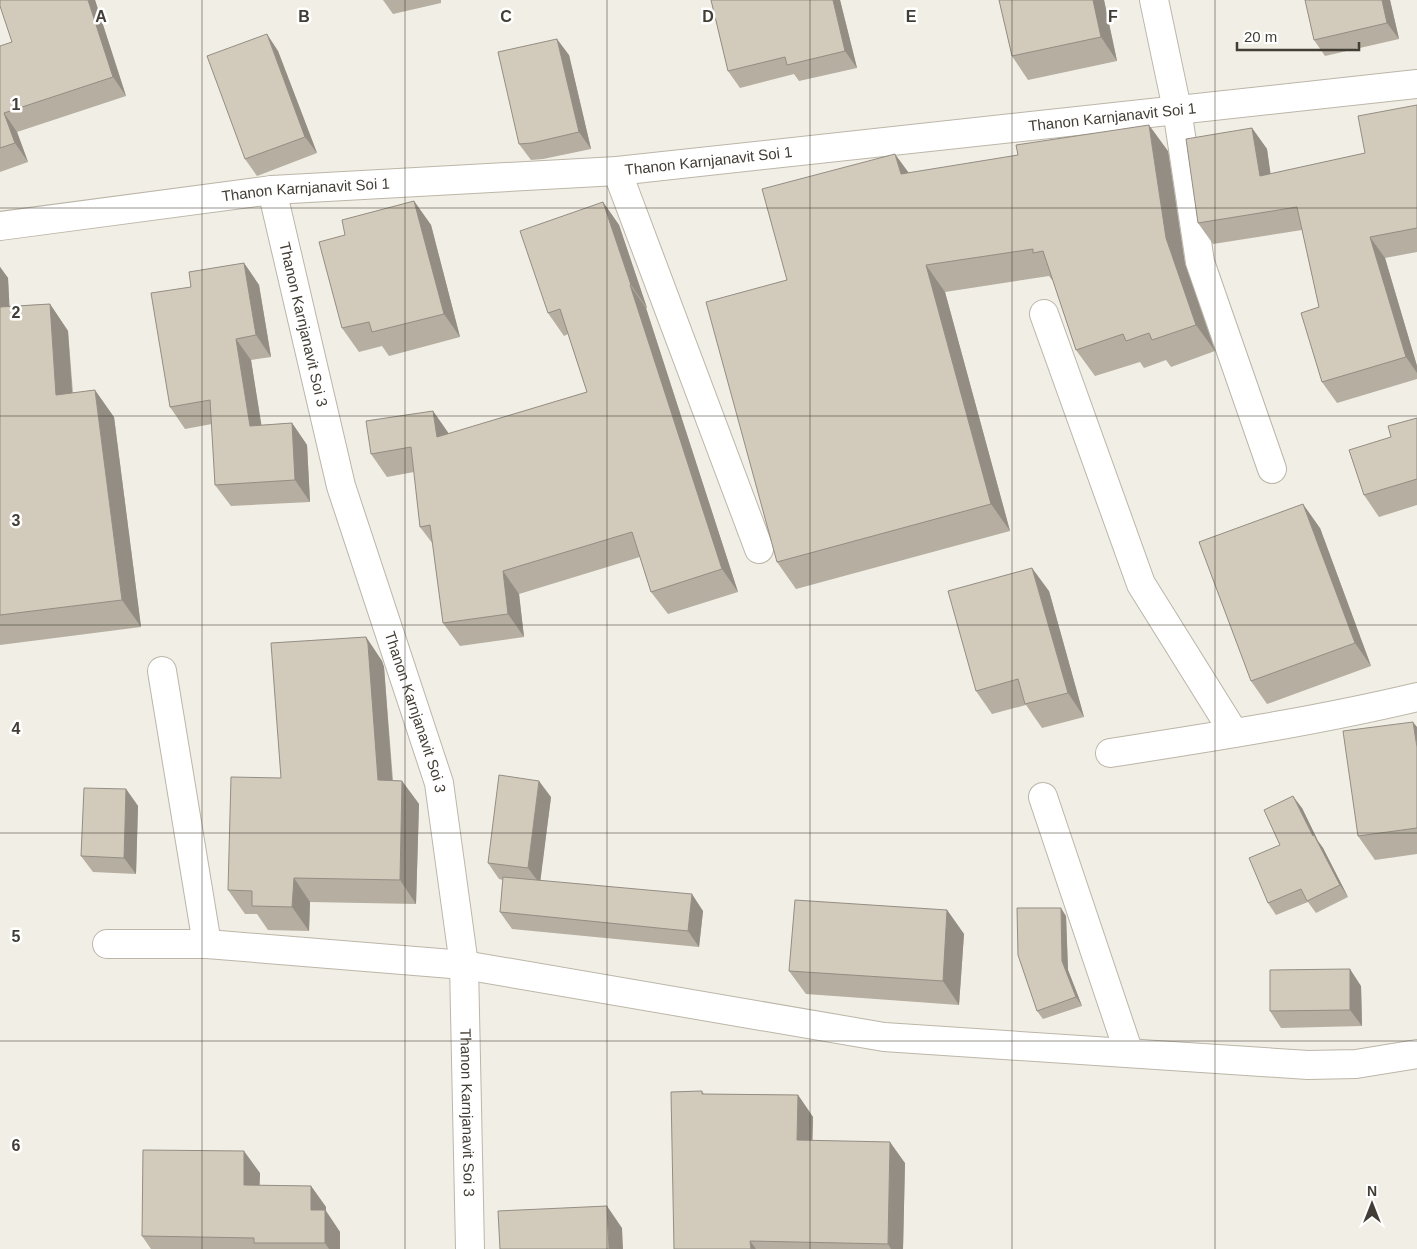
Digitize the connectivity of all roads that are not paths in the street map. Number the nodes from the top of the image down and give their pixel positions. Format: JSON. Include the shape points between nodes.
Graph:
{"nodes":[{"id":1,"x":1154,"y":0,"type":"edge"},
{"id":2,"x":1417,"y":84,"type":"edge"},
{"id":3,"x":1178,"y":109,"type":"junction"},
{"id":4,"x":617,"y":171,"type":"junction"},
{"id":5,"x":272,"y":190,"type":"junction"},
{"id":6,"x":0,"y":226,"type":"edge"},
{"id":7,"x":1044,"y":314,"type":"dead end"},
{"id":8,"x":1272,"y":469,"type":"dead end"},
{"id":9,"x":759,"y":549,"type":"dead end"},
{"id":10,"x":162,"y":670,"type":"dead end"},
{"id":11,"x":1417,"y":697,"type":"edge"},
{"id":12,"x":1234,"y":733,"type":"junction"},
{"id":13,"x":1110,"y":753,"type":"dead end"},
{"id":14,"x":1043,"y":797,"type":"dead end"},
{"id":15,"x":107,"y":944,"type":"dead end"},
{"id":16,"x":207,"y":944,"type":"junction"},
{"id":17,"x":464,"y":965,"type":"junction"},
{"id":18,"x":1129,"y":1052,"type":"junction"},
{"id":19,"x":1417,"y":1054,"type":"edge"},
{"id":20,"x":470,"y":1249,"type":"edge"}],
"edges":[{"from":1,"to":3,"type":"street"},
{"from":2,"to":3,"type":"street","name":"Thanon Karnjanavit Soi 1"},
{"from":3,"to":4,"type":"street","name":"Thanon Karnjanavit Soi 1"},
{"from":3,"to":8,"type":"street","via":[[1200,262]]},
{"from":4,"to":5,"type":"street","name":"Thanon Karnjanavit Soi 1"},
{"from":4,"to":9,"type":"street"},
{"from":5,"to":6,"type":"street","name":"Thanon Karnjanavit Soi 1"},
{"from":5,"to":17,"type":"street","name":"Thanon Karnjanavit Soi 3","via":[[341,486],[439,783]]},
{"from":7,"to":12,"type":"street","via":[[1141,584]]},
{"from":10,"to":16,"type":"street"},
{"from":11,"to":12,"type":"street"},
{"from":12,"to":13,"type":"street"},
{"from":14,"to":18,"type":"street"},
{"from":15,"to":16,"type":"street"},
{"from":16,"to":17,"type":"street"},
{"from":17,"to":18,"type":"street","via":[[884,1037]]},
{"from":17,"to":20,"type":"street","name":"Thanon Karnjanavit Soi 3"},
{"from":18,"to":19,"type":"street","via":[[1308,1065],[1356,1064]]}]}
